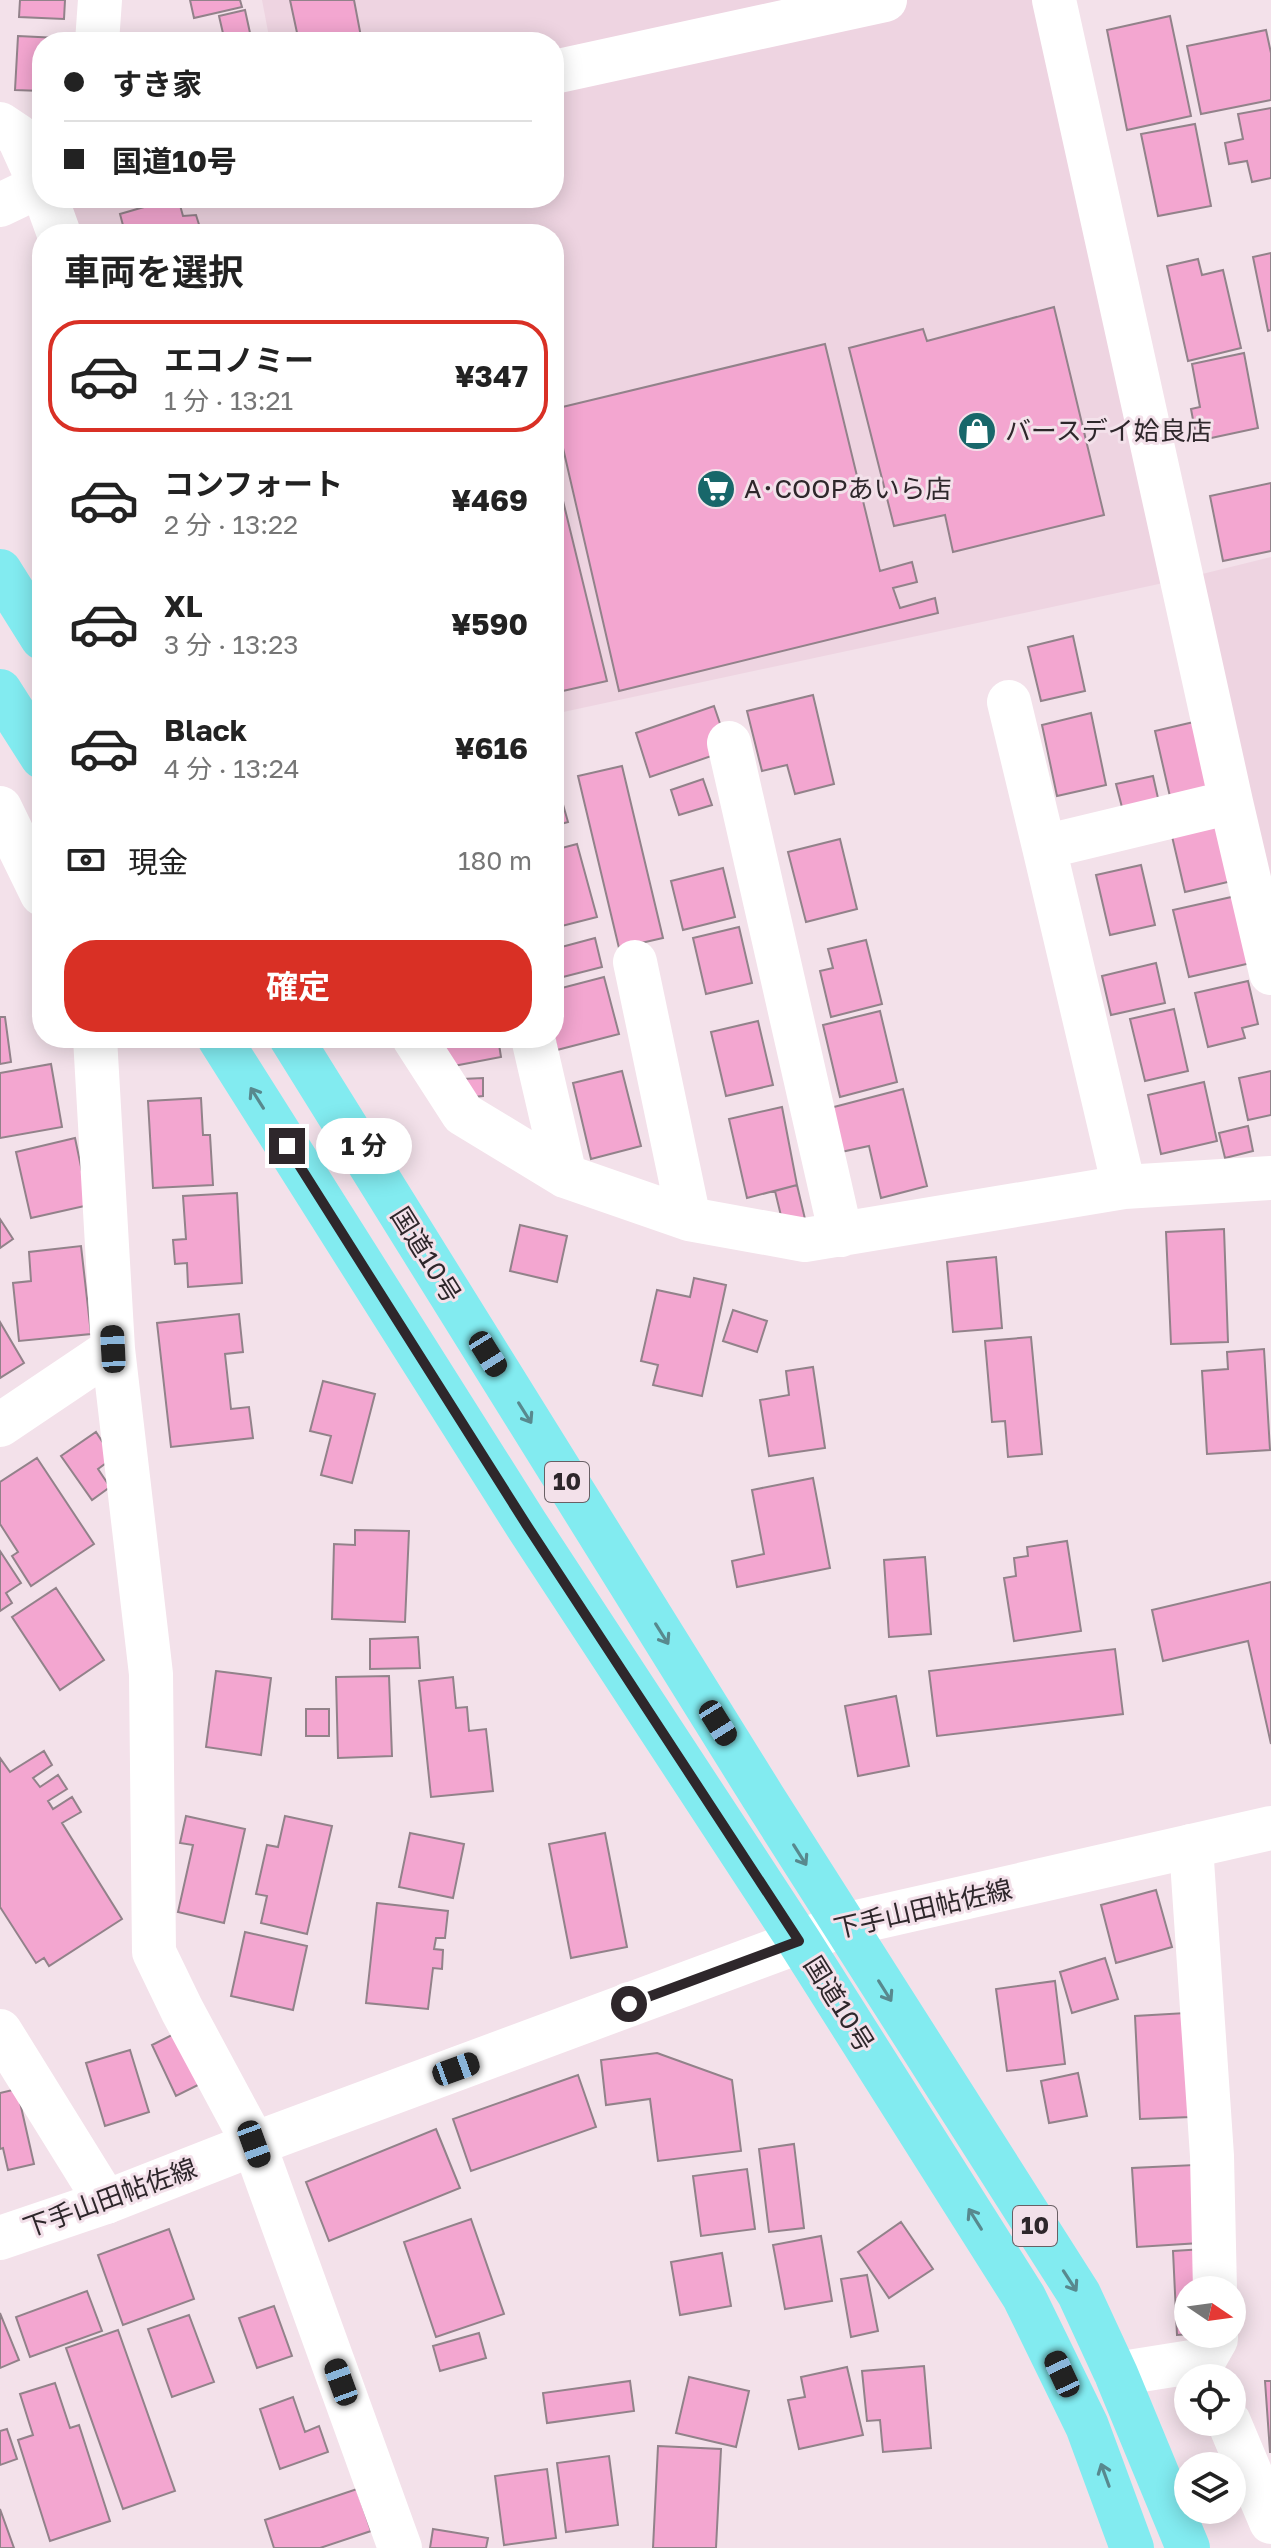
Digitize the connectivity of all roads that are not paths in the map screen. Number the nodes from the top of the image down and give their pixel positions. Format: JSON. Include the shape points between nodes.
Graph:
{"nodes":[{"id":1,"x":100,"y":0,"type":"edge"},
{"id":2,"x":885,"y":0,"type":"edge"},
{"id":3,"x":1054,"y":0,"type":"edge"},
{"id":4,"x":98,"y":32,"type":"edge"},
{"id":5,"x":564,"y":70,"type":"edge"},
{"id":6,"x":0,"y":124,"type":"edge"},
{"id":7,"x":32,"y":166,"type":"edge"},
{"id":8,"x":32,"y":192,"type":"edge"},
{"id":9,"x":0,"y":205,"type":"edge"},
{"id":10,"x":0,"y":571,"type":"edge"},
{"id":11,"x":32,"y":622,"type":"edge"},
{"id":12,"x":0,"y":691,"type":"edge"},
{"id":13,"x":1009,"y":702,"type":"dead end"},
{"id":14,"x":32,"y":741,"type":"edge"},
{"id":15,"x":729,"y":743,"type":"dead end"},
{"id":16,"x":1231,"y":802,"type":"junction"},
{"id":17,"x":0,"y":808,"type":"edge"},
{"id":18,"x":1044,"y":847,"type":"junction"},
{"id":19,"x":32,"y":874,"type":"edge"},
{"id":20,"x":635,"y":962,"type":"dead end"},
{"id":21,"x":1271,"y":973,"type":"edge"},
{"id":22,"x":96,"y":1048,"type":"edge"},
{"id":23,"x":225,"y":1048,"type":"edge"},
{"id":24,"x":297,"y":1048,"type":"edge"},
{"id":25,"x":420,"y":1048,"type":"edge"},
{"id":26,"x":535,"y":1048,"type":"edge"},
{"id":27,"x":565,"y":1176,"type":"junction"},
{"id":28,"x":1271,"y":1178,"type":"edge"},
{"id":29,"x":1124,"y":1187,"type":"junction"},
{"id":30,"x":689,"y":1219,"type":"junction"},
{"id":31,"x":841,"y":1235,"type":"junction"},
{"id":32,"x":113,"y":1349,"type":"junction"},
{"id":33,"x":0,"y":1425,"type":"edge"},
{"id":34,"x":1271,"y":1828,"type":"edge"},
{"id":35,"x":1191,"y":1846,"type":"junction"},
{"id":36,"x":844,"y":1925,"type":"junction"},
{"id":37,"x":799,"y":1941,"type":"junction"},
{"id":38,"x":0,"y":2031,"type":"edge"},
{"id":39,"x":254,"y":2144,"type":"junction"},
{"id":40,"x":106,"y":2202,"type":"junction"},
{"id":41,"x":0,"y":2238,"type":"edge"},
{"id":42,"x":1215,"y":2276,"type":"edge"},
{"id":43,"x":1210,"y":2357,"type":"edge"},
{"id":44,"x":1116,"y":2374,"type":"junction"},
{"id":45,"x":1235,"y":2436,"type":"edge"},
{"id":46,"x":1271,"y":2522,"type":"edge"},
{"id":47,"x":400,"y":2548,"type":"edge"},
{"id":48,"x":1132,"y":2548,"type":"edge"},
{"id":49,"x":1188,"y":2548,"type":"edge"}],
"edges":[{"from":1,"to":4,"type":"street"},
{"from":2,"to":5,"type":"street"},
{"from":3,"to":16,"type":"street"},
{"from":6,"to":7,"type":"street","via":[[18,136]]},
{"from":8,"to":9,"type":"street"},
{"from":10,"to":11,"type":"highway"},
{"from":12,"to":14,"type":"highway"},
{"from":13,"to":18,"type":"street"},
{"from":15,"to":31,"type":"street"},
{"from":16,"to":18,"type":"street"},
{"from":16,"to":21,"type":"street"},
{"from":17,"to":19,"type":"street"},
{"from":18,"to":29,"type":"street"},
{"from":20,"to":30,"type":"street"},
{"from":22,"to":32,"type":"street"},
{"from":37,"to":23,"type":"highway","name":"国道10号","number":"10","one_way":true,"via":[[526,1524]]},
{"from":24,"to":36,"type":"highway","name":"国道10号","number":"10","one_way":true},
{"from":25,"to":27,"type":"street","via":[[463,1114]]},
{"from":26,"to":27,"type":"street"},
{"from":27,"to":30,"type":"street"},
{"from":28,"to":29,"type":"street"},
{"from":29,"to":31,"type":"street"},
{"from":30,"to":31,"type":"street","via":[[805,1240]]},
{"from":32,"to":33,"type":"street"},
{"from":32,"to":39,"type":"street","via":[[151,1674],[154,1952]]},
{"from":34,"to":35,"type":"street","name":"下手山田帖佐線"},
{"from":35,"to":36,"type":"street","name":"下手山田帖佐線"},
{"from":35,"to":42,"type":"street"},
{"from":36,"to":37,"type":"street","name":"下手山田帖佐線"},
{"from":36,"to":44,"type":"highway","name":"国道10号","number":"10","one_way":true,"via":[[1079,2294]]},
{"from":37,"to":39,"type":"street","name":"下手山田帖佐線"},
{"from":48,"to":37,"type":"highway","name":"国道10号","number":"10","one_way":true,"via":[[1087,2426],[1024,2297]]},
{"from":38,"to":40,"type":"street"},
{"from":39,"to":40,"type":"street","name":"下手山田帖佐線"},
{"from":39,"to":47,"type":"street"},
{"from":40,"to":41,"type":"street","name":"下手山田帖佐線"},
{"from":43,"to":44,"type":"street"},
{"from":44,"to":49,"type":"highway","name":"国道10号","number":"10"},
{"from":45,"to":46,"type":"street"}]}
